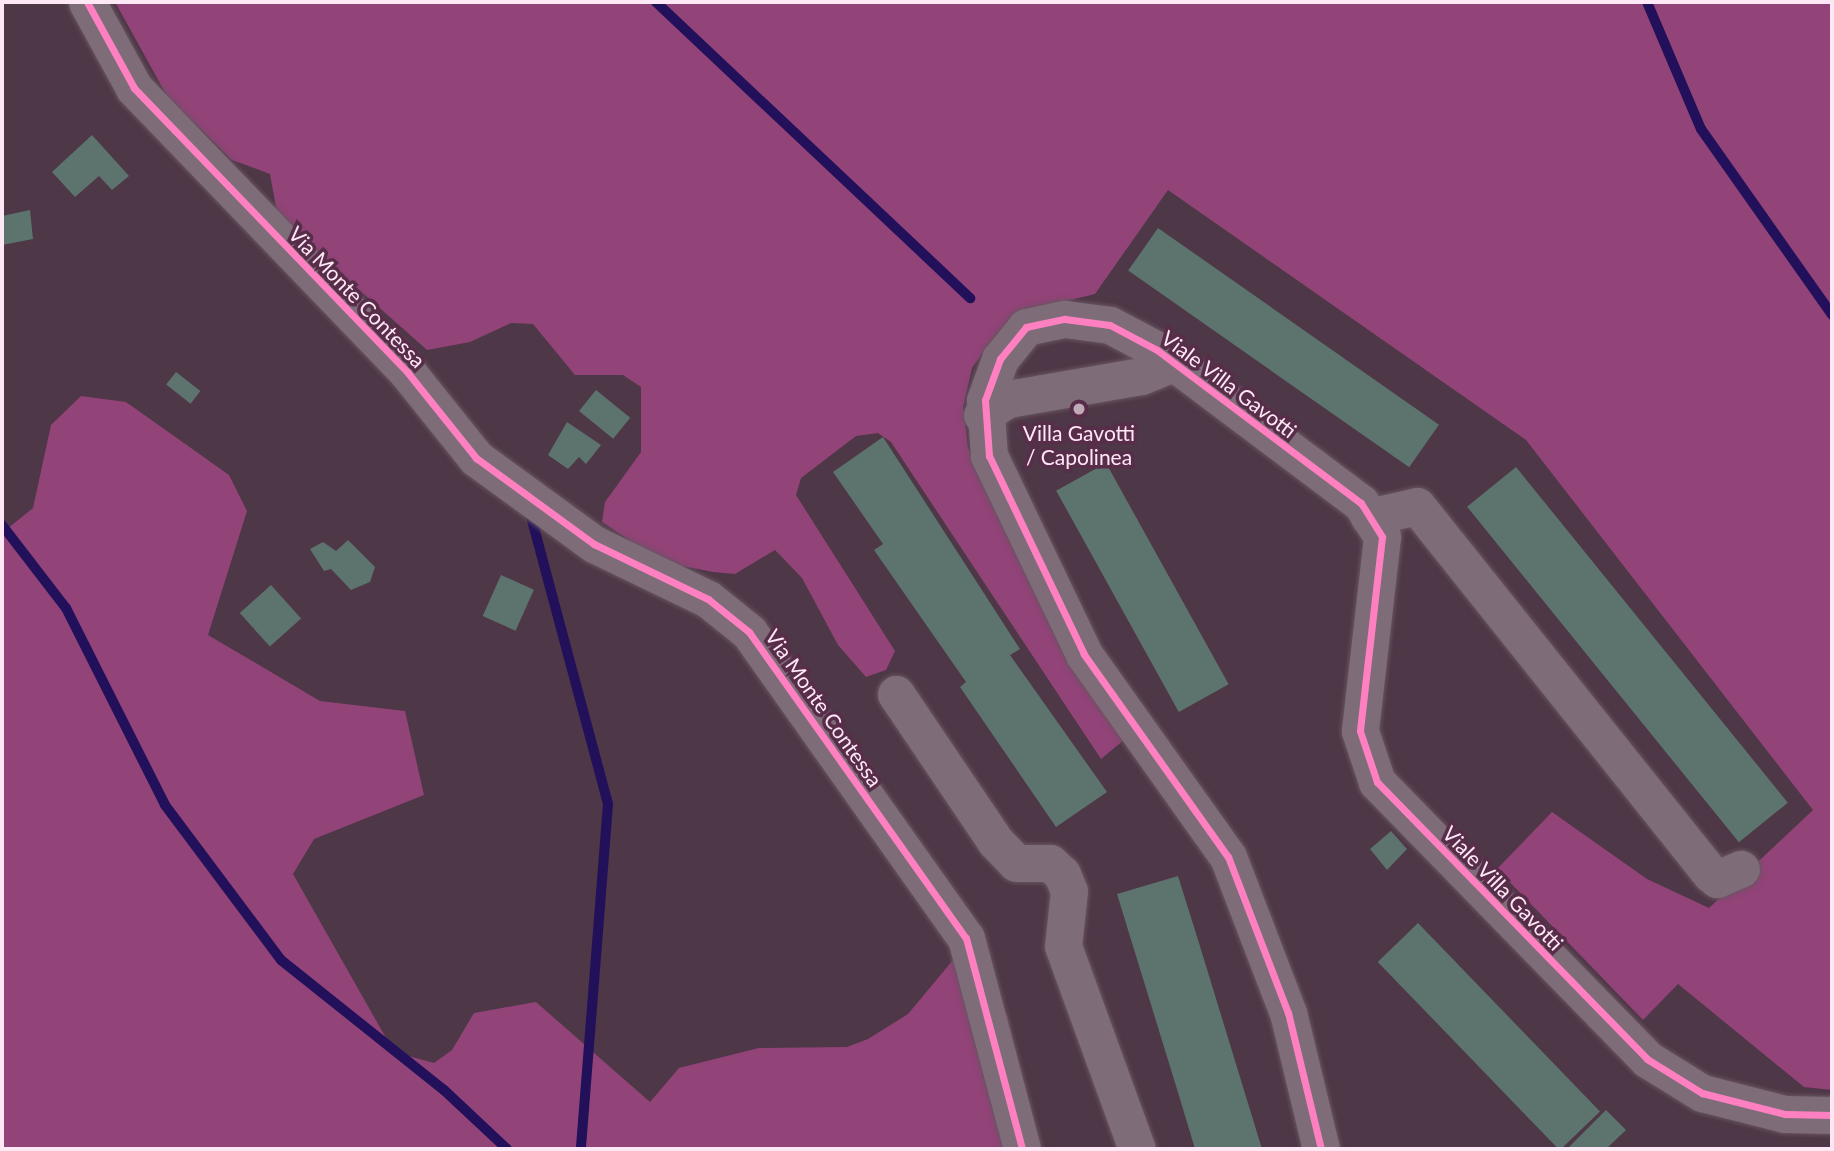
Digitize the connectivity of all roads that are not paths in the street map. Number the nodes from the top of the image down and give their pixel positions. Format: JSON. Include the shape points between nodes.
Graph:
{"nodes":[{"id":1,"x":87,"y":2,"type":"edge"},
{"id":2,"x":1174,"y":363,"type":"junction"},
{"id":3,"x":982,"y":415,"type":"junction"},
{"id":4,"x":1369,"y":517,"type":"junction"},
{"id":5,"x":897,"y":694,"type":"dead end"},
{"id":6,"x":1741,"y":869,"type":"dead end"},
{"id":7,"x":1832,"y":1115,"type":"edge"},
{"id":8,"x":1023,"y":1149,"type":"edge"},
{"id":9,"x":1137,"y":1149,"type":"edge"},
{"id":10,"x":1321,"y":1149,"type":"edge"}],
"edges":[{"from":1,"to":8,"type":"street","name":"Via Monte Contessa","via":[[134,89],[408,373],[476,458],[594,544],[708,599],[748,632],[966,938]]},
{"from":2,"to":3,"type":"street","name":"Viale Villa Gavotti","via":[[1141,376],[1008,399]]},
{"from":2,"to":3,"type":"street","name":"Viale Villa Gavotti","via":[[1111,325],[1065,319],[1026,327],[1000,359]]},
{"from":2,"to":4,"type":"street","name":"Viale Villa Gavotti","via":[[1361,503]]},
{"from":3,"to":10,"type":"street","name":"Viale Villa Gavotti","via":[[989,456],[1084,654],[1228,857],[1288,1013]]},
{"from":4,"to":6,"type":"street","via":[[1417,506],[1711,874],[1717,879]]},
{"from":4,"to":7,"type":"street","name":"Viale Villa Gavotti","via":[[1382,537],[1360,731],[1377,782],[1647,1059],[1703,1093],[1785,1114]]},
{"from":5,"to":9,"type":"street","via":[[995,841],[1017,863],[1050,863],[1062,874],[1069,891],[1063,946]]}]}
